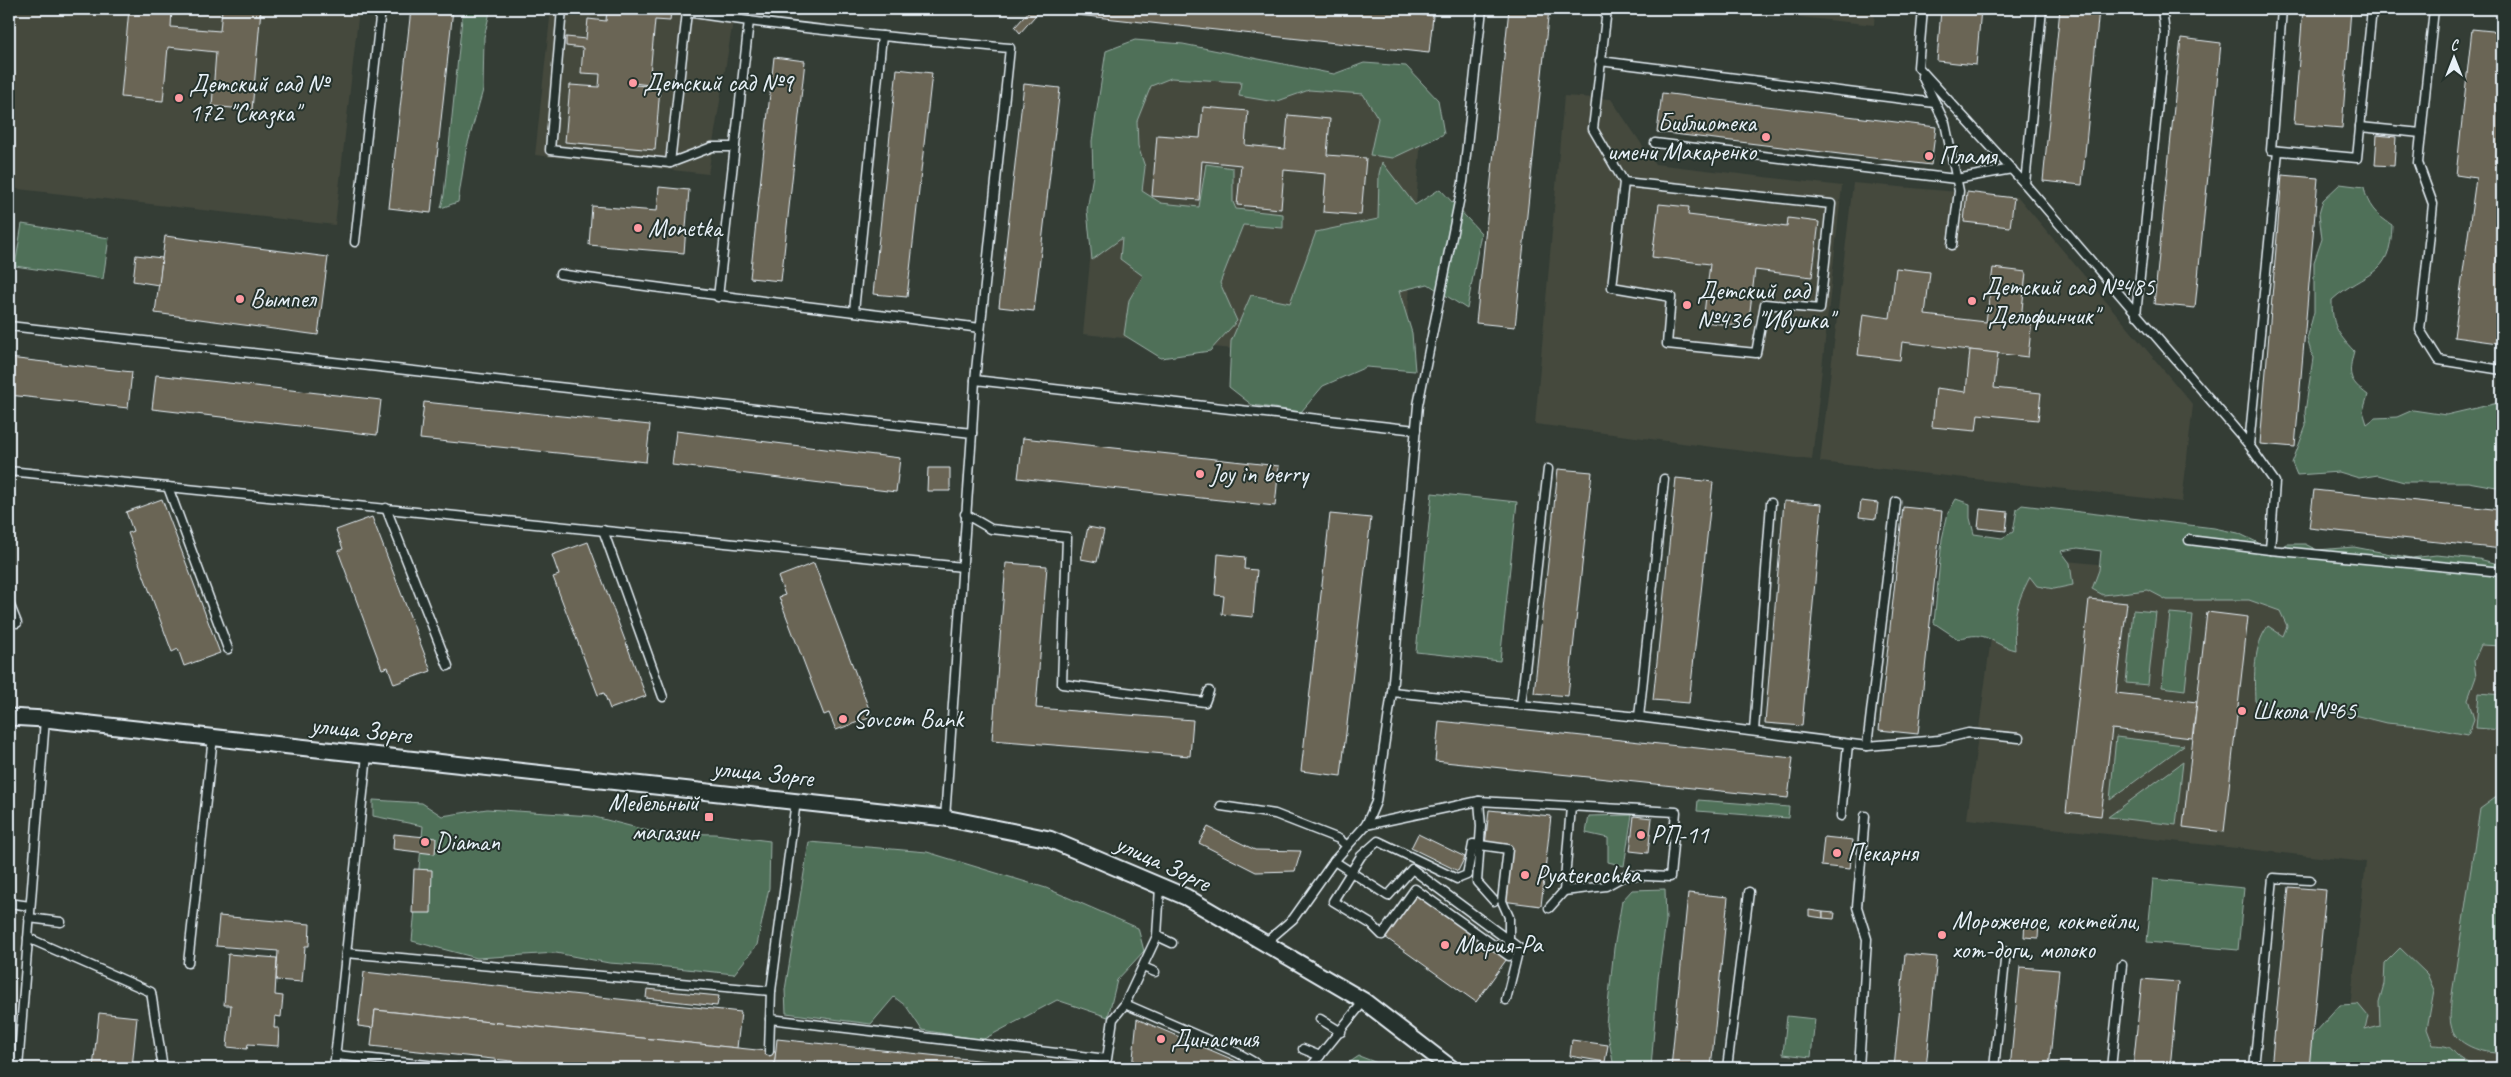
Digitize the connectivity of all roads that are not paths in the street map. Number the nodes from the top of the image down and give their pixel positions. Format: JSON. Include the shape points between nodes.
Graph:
{"nodes":[{"id":1,"x":381,"y":9,"type":"edge"},
{"id":2,"x":562,"y":9,"type":"edge"},
{"id":3,"x":1482,"y":9,"type":"edge"},
{"id":4,"x":1607,"y":9,"type":"edge"},
{"id":5,"x":1923,"y":9,"type":"edge"},
{"id":6,"x":2042,"y":9,"type":"edge"},
{"id":7,"x":2162,"y":9,"type":"edge"},
{"id":8,"x":2282,"y":9,"type":"edge"},
{"id":9,"x":2372,"y":9,"type":"edge"},
{"id":10,"x":2434,"y":9,"type":"edge"},
{"id":11,"x":687,"y":10,"type":"edge"},
{"id":12,"x":749,"y":21,"type":"junction"},
{"id":13,"x":882,"y":36,"type":"junction"},
{"id":14,"x":1600,"y":62,"type":"junction"},
{"id":15,"x":1918,"y":67,"type":"junction"},
{"id":16,"x":1935,"y":103,"type":"junction"},
{"id":17,"x":2360,"y":127,"type":"junction"},
{"id":18,"x":2421,"y":133,"type":"junction"},
{"id":19,"x":1655,"y":143,"type":"dead end"},
{"id":20,"x":734,"y":147,"type":"junction"},
{"id":21,"x":2278,"y":151,"type":"junction"},
{"id":22,"x":670,"y":163,"type":"junction"},
{"id":23,"x":2012,"y":169,"type":"junction"},
{"id":24,"x":1956,"y":179,"type":"junction"},
{"id":25,"x":1624,"y":182,"type":"junction"},
{"id":26,"x":2024,"y":184,"type":"junction"},
{"id":27,"x":355,"y":242,"type":"dead end"},
{"id":28,"x":1952,"y":245,"type":"dead end"},
{"id":29,"x":560,"y":274,"type":"dead end"},
{"id":30,"x":718,"y":297,"type":"junction"},
{"id":31,"x":854,"y":311,"type":"junction"},
{"id":32,"x":2136,"y":315,"type":"junction"},
{"id":33,"x":9,"y":326,"type":"edge"},
{"id":34,"x":980,"y":328,"type":"junction"},
{"id":35,"x":2502,"y":370,"type":"edge"},
{"id":36,"x":975,"y":380,"type":"junction"},
{"id":37,"x":1416,"y":430,"type":"junction"},
{"id":38,"x":972,"y":433,"type":"junction"},
{"id":39,"x":2250,"y":444,"type":"junction"},
{"id":40,"x":1548,"y":469,"type":"dead end"},
{"id":41,"x":9,"y":471,"type":"edge"},
{"id":42,"x":1664,"y":480,"type":"dead end"},
{"id":43,"x":168,"y":487,"type":"junction"},
{"id":44,"x":1896,"y":502,"type":"dead end"},
{"id":45,"x":1771,"y":503,"type":"dead end"},
{"id":46,"x":386,"y":508,"type":"junction"},
{"id":47,"x":965,"y":514,"type":"junction"},
{"id":48,"x":603,"y":530,"type":"junction"},
{"id":49,"x":2189,"y":540,"type":"dead end"},
{"id":50,"x":2270,"y":550,"type":"junction"},
{"id":51,"x":963,"y":567,"type":"junction"},
{"id":52,"x":2502,"y":572,"type":"edge"},
{"id":53,"x":9,"y":603,"type":"edge"},
{"id":54,"x":17,"y":623,"type":"dead end"},
{"id":55,"x":228,"y":649,"type":"dead end"},
{"id":56,"x":448,"y":666,"type":"dead end"},
{"id":57,"x":1209,"y":691,"type":"dead end"},
{"id":58,"x":1392,"y":692,"type":"junction"},
{"id":59,"x":664,"y":697,"type":"dead end"},
{"id":60,"x":1520,"y":705,"type":"junction"},
{"id":61,"x":9,"y":717,"type":"edge"},
{"id":62,"x":1639,"y":717,"type":"junction"},
{"id":63,"x":45,"y":719,"type":"junction"},
{"id":64,"x":1754,"y":731,"type":"junction"},
{"id":65,"x":213,"y":737,"type":"junction"},
{"id":66,"x":2019,"y":738,"type":"dead end"},
{"id":67,"x":1848,"y":744,"type":"junction"},
{"id":68,"x":1867,"y":746,"type":"junction"},
{"id":69,"x":367,"y":755,"type":"junction"},
{"id":70,"x":796,"y":801,"type":"junction"},
{"id":71,"x":1479,"y":801,"type":"junction"},
{"id":72,"x":1221,"y":806,"type":"dead end"},
{"id":73,"x":1571,"y":807,"type":"junction"},
{"id":74,"x":1841,"y":816,"type":"dead end"},
{"id":75,"x":1865,"y":816,"type":"dead end"},
{"id":76,"x":945,"y":818,"type":"junction"},
{"id":77,"x":1366,"y":825,"type":"junction"},
{"id":78,"x":1480,"y":845,"type":"junction"},
{"id":79,"x":1347,"y":846,"type":"junction"},
{"id":80,"x":1334,"y":861,"type":"junction"},
{"id":81,"x":1351,"y":872,"type":"junction"},
{"id":82,"x":2310,"y":880,"type":"dead end"},
{"id":83,"x":1160,"y":886,"type":"junction"},
{"id":84,"x":1564,"y":892,"type":"junction"},
{"id":85,"x":1749,"y":892,"type":"dead end"},
{"id":86,"x":1494,"y":901,"type":"dead end"},
{"id":87,"x":9,"y":903,"type":"edge"},
{"id":88,"x":30,"y":906,"type":"junction"},
{"id":89,"x":1549,"y":908,"type":"dead end"},
{"id":90,"x":29,"y":918,"type":"junction"},
{"id":91,"x":61,"y":922,"type":"dead end"},
{"id":92,"x":1156,"y":936,"type":"junction"},
{"id":93,"x":28,"y":938,"type":"junction"},
{"id":94,"x":1509,"y":940,"type":"junction"},
{"id":95,"x":1172,"y":943,"type":"dead end"},
{"id":96,"x":1265,"y":943,"type":"junction"},
{"id":97,"x":2006,"y":951,"type":"dead end"},
{"id":98,"x":346,"y":953,"type":"junction"},
{"id":99,"x":188,"y":963,"type":"dead end"},
{"id":100,"x":2122,"y":964,"type":"dead end"},
{"id":101,"x":1142,"y":967,"type":"junction"},
{"id":102,"x":1155,"y":972,"type":"dead end"},
{"id":103,"x":771,"y":991,"type":"junction"},
{"id":104,"x":1506,"y":1000,"type":"dead end"},
{"id":105,"x":1364,"y":1001,"type":"junction"},
{"id":106,"x":1126,"y":1004,"type":"junction"},
{"id":107,"x":770,"y":1019,"type":"junction"},
{"id":108,"x":1320,"y":1020,"type":"dead end"},
{"id":109,"x":1341,"y":1032,"type":"junction"},
{"id":110,"x":1303,"y":1049,"type":"dead end"},
{"id":111,"x":769,"y":1051,"type":"dead end"},
{"id":112,"x":336,"y":1055,"type":"junction"},
{"id":113,"x":1320,"y":1056,"type":"junction"},
{"id":114,"x":9,"y":1060,"type":"edge"},
{"id":115,"x":18,"y":1064,"type":"edge"},
{"id":116,"x":162,"y":1068,"type":"edge"},
{"id":117,"x":334,"y":1068,"type":"edge"},
{"id":118,"x":455,"y":1068,"type":"edge"},
{"id":119,"x":1264,"y":1068,"type":"edge"},
{"id":120,"x":1310,"y":1068,"type":"edge"},
{"id":121,"x":1451,"y":1068,"type":"edge"},
{"id":122,"x":1727,"y":1068,"type":"edge"},
{"id":123,"x":1860,"y":1068,"type":"edge"},
{"id":124,"x":1994,"y":1068,"type":"edge"},
{"id":125,"x":2111,"y":1068,"type":"edge"},
{"id":126,"x":2254,"y":1068,"type":"edge"}],
"edges":[{"from":1,"to":27,"type":"lane"},
{"from":2,"to":22,"type":"lane","via":[[550,150]]},
{"from":3,"to":37,"type":"lane","via":[[1463,182],[1418,405]]},
{"from":4,"to":14,"type":"lane"},
{"from":5,"to":15,"type":"lane"},
{"from":6,"to":26,"type":"lane"},
{"from":7,"to":32,"type":"lane","via":[[2165,34]]},
{"from":8,"to":21,"type":"lane","via":[[2271,150]]},
{"from":9,"to":17,"type":"lane"},
{"from":10,"to":18,"type":"lane"},
{"from":11,"to":12,"type":"lane"},
{"from":11,"to":22,"type":"lane"},
{"from":12,"to":13,"type":"lane"},
{"from":12,"to":20,"type":"lane"},
{"from":13,"to":31,"type":"lane"},
{"from":13,"to":34,"type":"lane","via":[[1010,48]]},
{"from":14,"to":16,"type":"lane"},
{"from":14,"to":25,"type":"lane","via":[[1592,129]]},
{"from":15,"to":16,"type":"lane"},
{"from":15,"to":23,"type":"lane"},
{"from":16,"to":24,"type":"lane","via":[[1945,123]]},
{"from":17,"to":18,"type":"lane"},
{"from":17,"to":21,"type":"lane","via":[[2358,158]]},
{"from":18,"to":35,"type":"lane","via":[[2418,162],[2433,204],[2420,330],[2439,360]]},
{"from":19,"to":24,"type":"lane"},
{"from":20,"to":22,"type":"lane","via":[[712,147]]},
{"from":20,"to":30,"type":"lane"},
{"from":21,"to":39,"type":"lane"},
{"from":23,"to":24,"type":"lane"},
{"from":23,"to":26,"type":"lane"},
{"from":24,"to":28,"type":"lane","via":[[1959,191]]},
{"from":25,"to":25,"type":"lane","via":[[1831,204],[1820,309],[1765,304],[1756,353],[1667,344],[1671,297],[1612,287]]},
{"from":26,"to":32,"type":"lane"},
{"from":29,"to":30,"type":"lane"},
{"from":30,"to":31,"type":"lane"},
{"from":31,"to":34,"type":"lane"},
{"from":32,"to":39,"type":"lane"},
{"from":33,"to":38,"type":"lane"},
{"from":34,"to":36,"type":"lane"},
{"from":36,"to":37,"type":"lane"},
{"from":36,"to":38,"type":"lane"},
{"from":37,"to":58,"type":"lane"},
{"from":38,"to":47,"type":"lane"},
{"from":39,"to":50,"type":"lane","via":[[2275,482]]},
{"from":40,"to":60,"type":"lane"},
{"from":41,"to":43,"type":"lane"},
{"from":42,"to":62,"type":"lane"},
{"from":43,"to":46,"type":"lane"},
{"from":43,"to":55,"type":"lane"},
{"from":44,"to":68,"type":"lane"},
{"from":45,"to":64,"type":"lane"},
{"from":46,"to":48,"type":"lane"},
{"from":46,"to":56,"type":"lane"},
{"from":47,"to":51,"type":"lane"},
{"from":47,"to":57,"type":"lane","via":[[991,529],[1067,537],[1062,684],[1209,702]]},
{"from":48,"to":51,"type":"lane"},
{"from":48,"to":59,"type":"lane"},
{"from":49,"to":50,"type":"lane"},
{"from":50,"to":52,"type":"lane"},
{"from":51,"to":76,"type":"lane"},
{"from":53,"to":54,"type":"lane"},
{"from":58,"to":60,"type":"lane"},
{"from":58,"to":77,"type":"lane","via":[[1376,802]]},
{"from":60,"to":62,"type":"lane"},
{"from":61,"to":63,"type":"street","name":"улица Зорге"},
{"from":62,"to":64,"type":"lane"},
{"from":63,"to":65,"type":"street","name":"улица Зорге"},
{"from":63,"to":88,"type":"lane"},
{"from":64,"to":67,"type":"lane"},
{"from":65,"to":69,"type":"street","name":"улица Зорге"},
{"from":65,"to":99,"type":"lane"},
{"from":66,"to":68,"type":"lane","via":[[1968,733],[1938,740]]},
{"from":67,"to":68,"type":"lane"},
{"from":67,"to":74,"type":"lane"},
{"from":69,"to":70,"type":"street","name":"улица Зорге"},
{"from":69,"to":98,"type":"lane"},
{"from":70,"to":76,"type":"street","name":"улица Зорге"},
{"from":70,"to":103,"type":"lane"},
{"from":71,"to":73,"type":"lane"},
{"from":71,"to":77,"type":"lane"},
{"from":71,"to":78,"type":"lane"},
{"from":72,"to":79,"type":"lane","via":[[1275,814],[1339,839]]},
{"from":73,"to":84,"type":"lane"},
{"from":73,"to":84,"type":"lane","via":[[1676,812],[1675,843],[1670,877],[1626,875],[1606,886]]},
{"from":75,"to":123,"type":"lane","via":[[1857,907],[1866,939]]},
{"from":76,"to":83,"type":"street","name":"улица Зорге","via":[[1048,840]]},
{"from":77,"to":79,"type":"lane"},
{"from":78,"to":81,"type":"lane","via":[[1473,844],[1466,875],[1457,879],[1378,841],[1361,856]]},
{"from":78,"to":86,"type":"lane","via":[[1477,882]]},
{"from":78,"to":94,"type":"lane","via":[[1508,849],[1502,901],[1509,918]]},
{"from":79,"to":80,"type":"lane"},
{"from":80,"to":81,"type":"lane"},
{"from":80,"to":96,"type":"lane","via":[[1293,919]]},
{"from":81,"to":94,"type":"lane","via":[[1388,896],[1412,869]]},
{"from":81,"to":94,"type":"lane","via":[[1333,901],[1371,924],[1382,935],[1415,888],[1509,956]]},
{"from":82,"to":126,"type":"lane","via":[[2273,878]]},
{"from":83,"to":92,"type":"lane"},
{"from":83,"to":96,"type":"street","name":"улица Зорге","via":[[1186,897]]},
{"from":84,"to":89,"type":"lane"},
{"from":85,"to":122,"type":"lane"},
{"from":87,"to":88,"type":"lane"},
{"from":88,"to":90,"type":"lane"},
{"from":90,"to":91,"type":"lane"},
{"from":90,"to":93,"type":"lane"},
{"from":92,"to":95,"type":"lane"},
{"from":92,"to":101,"type":"lane"},
{"from":93,"to":115,"type":"lane"},
{"from":93,"to":116,"type":"lane","via":[[151,992]]},
{"from":94,"to":104,"type":"lane","via":[[1519,948]]},
{"from":96,"to":105,"type":"street","name":"улица Зорге"},
{"from":97,"to":124,"type":"lane"},
{"from":98,"to":103,"type":"lane"},
{"from":98,"to":112,"type":"lane"},
{"from":100,"to":125,"type":"lane"},
{"from":101,"to":102,"type":"lane"},
{"from":101,"to":106,"type":"lane"},
{"from":103,"to":107,"type":"lane"},
{"from":105,"to":109,"type":"lane"},
{"from":105,"to":121,"type":"street","name":"улица Зорге"},
{"from":106,"to":107,"type":"lane","via":[[1113,1019],[1107,1059]]},
{"from":106,"to":119,"type":"lane","via":[[1238,1053]]},
{"from":107,"to":111,"type":"lane"},
{"from":108,"to":109,"type":"lane"},
{"from":109,"to":113,"type":"lane"},
{"from":110,"to":113,"type":"lane"},
{"from":112,"to":117,"type":"lane"},
{"from":112,"to":118,"type":"lane"},
{"from":113,"to":120,"type":"lane"},
{"from":114,"to":115,"type":"lane"}]}
